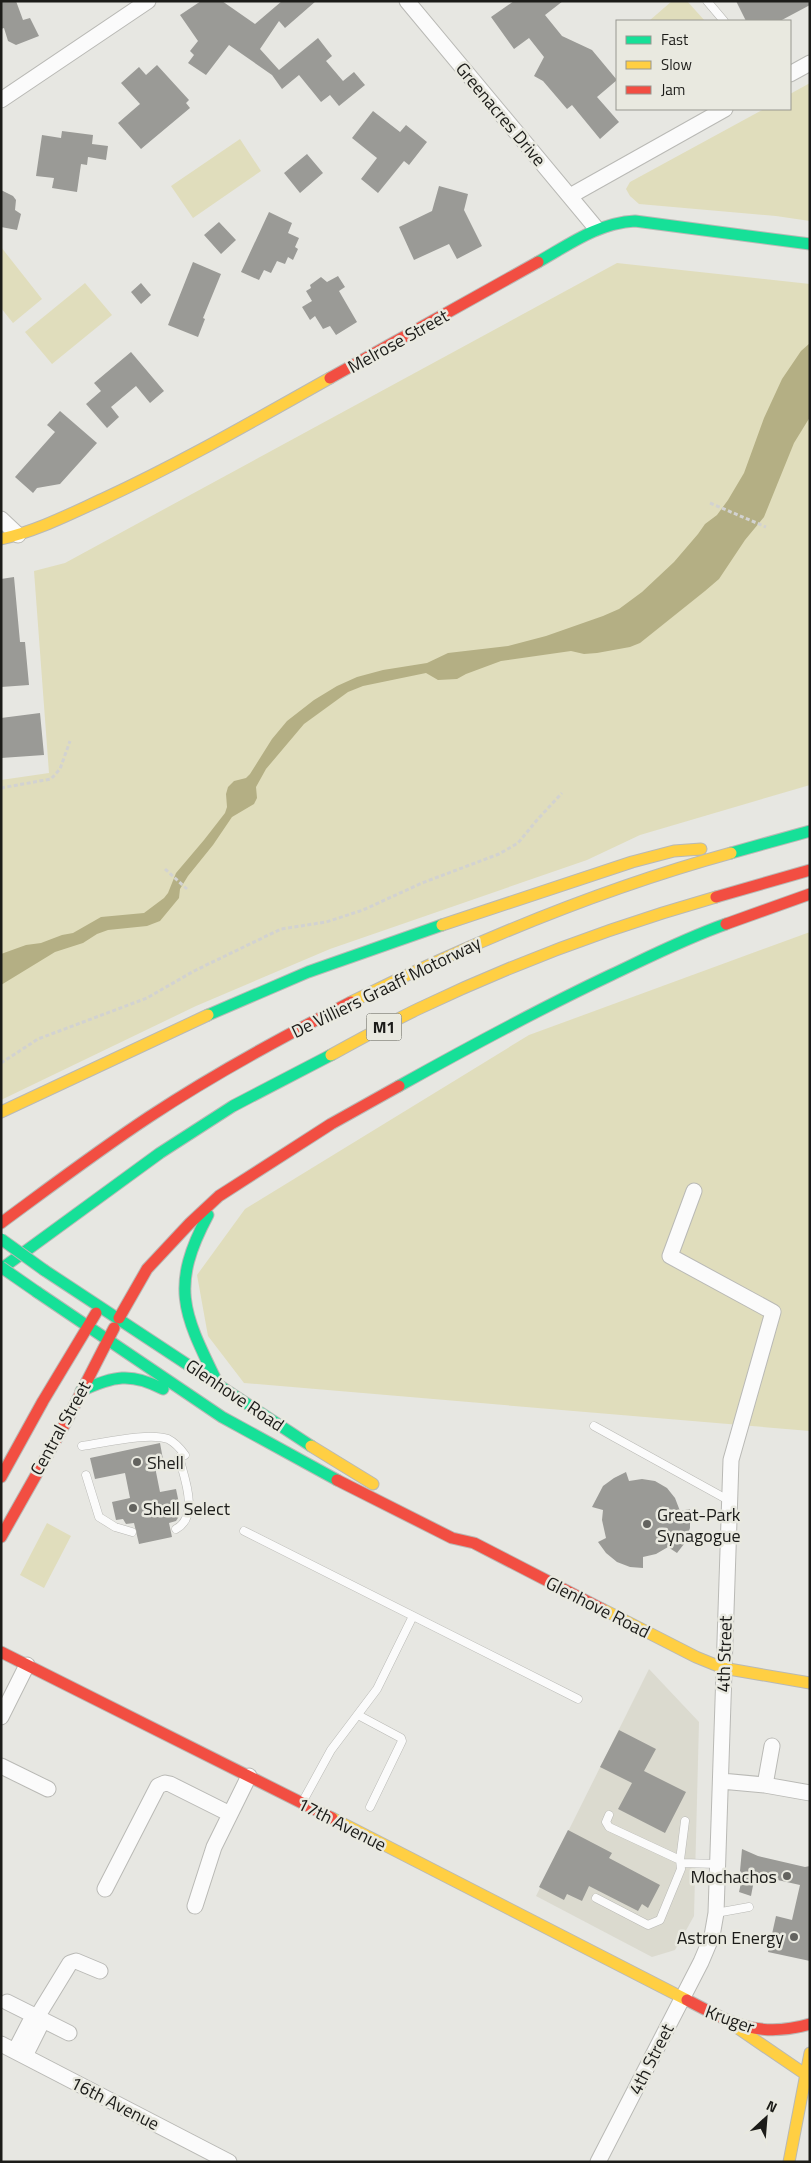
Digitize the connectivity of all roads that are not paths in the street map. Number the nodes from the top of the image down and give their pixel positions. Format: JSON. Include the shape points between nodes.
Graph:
{"nodes":[{"id":1,"x":148,"y":1,"type":"edge"},
{"id":2,"x":407,"y":1,"type":"edge"},
{"id":3,"x":707,"y":1,"type":"edge"},
{"id":4,"x":723,"y":20,"type":"edge"},
{"id":5,"x":810,"y":63,"type":"edge"},
{"id":6,"x":791,"y":73,"type":"edge"},
{"id":7,"x":1,"y":100,"type":"edge"},
{"id":8,"x":723,"y":110,"type":"edge"},
{"id":9,"x":570,"y":196,"type":"junction"},
{"id":10,"x":596,"y":228,"type":"junction"},
{"id":11,"x":810,"y":244,"type":"edge"},
{"id":12,"x":1,"y":519,"type":"edge"},
{"id":13,"x":18,"y":535,"type":"junction"},
{"id":14,"x":1,"y":539,"type":"edge"},
{"id":15,"x":810,"y":831,"type":"edge"},
{"id":16,"x":719,"y":856,"type":"junction"},
{"id":17,"x":810,"y":870,"type":"edge"},
{"id":18,"x":810,"y":894,"type":"edge"},
{"id":19,"x":1,"y":1112,"type":"edge"},
{"id":20,"x":694,"y":1191,"type":"dead end"},
{"id":21,"x":219,"y":1196,"type":"junction"},
{"id":22,"x":1,"y":1223,"type":"edge"},
{"id":23,"x":1,"y":1239,"type":"edge"},
{"id":24,"x":1,"y":1268,"type":"edge"},
{"id":25,"x":100,"y":1307,"type":"junction"},
{"id":26,"x":119,"y":1318,"type":"junction"},
{"id":27,"x":87,"y":1325,"type":"junction"},
{"id":28,"x":108,"y":1339,"type":"junction"},
{"id":29,"x":218,"y":1384,"type":"junction"},
{"id":30,"x":81,"y":1391,"type":"junction"},
{"id":31,"x":194,"y":1398,"type":"junction"},
{"id":32,"x":594,"y":1426,"type":"dead end"},
{"id":33,"x":82,"y":1446,"type":"dead end"},
{"id":34,"x":86,"y":1475,"type":"dead end"},
{"id":35,"x":1,"y":1477,"type":"edge"},
{"id":36,"x":730,"y":1501,"type":"junction"},
{"id":37,"x":176,"y":1529,"type":"dead end"},
{"id":38,"x":244,"y":1531,"type":"dead end"},
{"id":39,"x":132,"y":1532,"type":"dead end"},
{"id":40,"x":1,"y":1537,"type":"edge"},
{"id":41,"x":474,"y":1543,"type":"junction"},
{"id":42,"x":413,"y":1616,"type":"junction"},
{"id":43,"x":1,"y":1652,"type":"edge"},
{"id":44,"x":27,"y":1665,"type":"junction"},
{"id":45,"x":723,"y":1668,"type":"junction"},
{"id":46,"x":810,"y":1683,"type":"edge"},
{"id":47,"x":578,"y":1699,"type":"dead end"},
{"id":48,"x":358,"y":1716,"type":"junction"},
{"id":49,"x":1,"y":1717,"type":"edge"},
{"id":50,"x":772,"y":1746,"type":"dead end"},
{"id":51,"x":1,"y":1766,"type":"edge"},
{"id":52,"x":248,"y":1776,"type":"junction"},
{"id":53,"x":721,"y":1781,"type":"junction"},
{"id":54,"x":765,"y":1785,"type":"junction"},
{"id":55,"x":48,"y":1789,"type":"dead end"},
{"id":56,"x":810,"y":1793,"type":"edge"},
{"id":57,"x":302,"y":1803,"type":"junction"},
{"id":58,"x":370,"y":1807,"type":"dead end"},
{"id":59,"x":230,"y":1814,"type":"junction"},
{"id":60,"x":609,"y":1815,"type":"dead end"},
{"id":61,"x":684,"y":1821,"type":"dead end"},
{"id":62,"x":680,"y":1862,"type":"junction"},
{"id":63,"x":718,"y":1864,"type":"junction"},
{"id":64,"x":105,"y":1889,"type":"dead end"},
{"id":65,"x":596,"y":1898,"type":"dead end"},
{"id":66,"x":195,"y":1906,"type":"dead end"},
{"id":67,"x":749,"y":1907,"type":"dead end"},
{"id":68,"x":716,"y":1913,"type":"junction"},
{"id":69,"x":100,"y":1971,"type":"dead end"},
{"id":70,"x":681,"y":1999,"type":"junction"},
{"id":71,"x":7,"y":2002,"type":"dead end"},
{"id":72,"x":38,"y":2017,"type":"junction"},
{"id":73,"x":729,"y":2022,"type":"junction"},
{"id":74,"x":810,"y":2024,"type":"edge"},
{"id":75,"x":69,"y":2033,"type":"dead end"},
{"id":76,"x":13,"y":2050,"type":"edge"},
{"id":77,"x":810,"y":2053,"type":"edge"},
{"id":78,"x":805,"y":2074,"type":"junction"},
{"id":79,"x":230,"y":2162,"type":"edge"},
{"id":80,"x":598,"y":2162,"type":"edge"},
{"id":81,"x":789,"y":2162,"type":"edge"}],
"edges":[{"from":1,"to":7,"type":"street"},
{"from":2,"to":9,"type":"street","name":"Greenacres Drive"},
{"from":3,"to":4,"type":"lane"},
{"from":5,"to":6,"type":"street"},
{"from":8,"to":9,"type":"street"},
{"from":9,"to":10,"type":"street","name":"Greenacres Drive"},
{"from":10,"to":11,"type":"main road","name":"Melrose Street","via":[[635,221]]},
{"from":10,"to":13,"type":"main road","name":"Melrose Street","via":[[182,462]]},
{"from":12,"to":13,"type":"street"},
{"from":13,"to":14,"type":"main road","name":"Melrose Street"},
{"from":15,"to":16,"type":"main road","name":"De Villiers Graaff Motorway","number":"M1"},
{"from":16,"to":19,"type":"main road","via":[[689,848],[653,856],[390,942],[262,990]]},
{"from":16,"to":22,"type":"main road","name":"De Villiers Graaff Motorway","number":"M1","via":[[604,892],[517,926],[396,979],[306,1024],[165,1107]]},
{"from":17,"to":24,"type":"main road","number":"M1","via":[[676,908],[588,938],[534,958],[418,1010],[311,1064],[208,1122]]},
{"from":18,"to":21,"type":"main road","name":"Central Street","via":[[694,936],[488,1036],[331,1124]]},
{"from":20,"to":36,"type":"street","name":"4th Street","via":[[670,1256],[773,1312],[731,1460]]},
{"from":21,"to":26,"type":"main road","name":"Central Street","via":[[147,1269]]},
{"from":21,"to":29,"type":"main road","via":[[188,1256],[184,1297],[188,1317]]},
{"from":23,"to":25,"type":"main road","name":"Glenhove Road","bridge":true},
{"from":24,"to":27,"type":"main road","name":"Glenhove Road","bridge":true},
{"from":25,"to":26,"type":"main road","name":"Glenhove Road"},
{"from":25,"to":27,"type":"main road","name":"Central Street"},
{"from":26,"to":28,"type":"main road","name":"Central Street"},
{"from":26,"to":29,"type":"main road","name":"Glenhove Road"},
{"from":27,"to":28,"type":"main road","name":"Glenhove Road"},
{"from":27,"to":35,"type":"main road","name":"Central Street"},
{"from":28,"to":30,"type":"main road","name":"Central Street"},
{"from":28,"to":31,"type":"main road","name":"Glenhove Road"},
{"from":29,"to":41,"type":"main road","name":"Glenhove Road","via":[[335,1462],[462,1531]]},
{"from":30,"to":31,"type":"main road","via":[[99,1382],[138,1377],[179,1396]]},
{"from":30,"to":40,"type":"main road","name":"Central Street"},
{"from":31,"to":41,"type":"main road","name":"Glenhove Road","via":[[222,1417],[350,1487],[452,1538]]},
{"from":32,"to":36,"type":"lane"},
{"from":33,"to":37,"type":"lane","via":[[154,1436],[178,1445],[188,1491],[188,1510],[183,1524]]},
{"from":34,"to":39,"type":"lane","via":[[99,1517]]},
{"from":36,"to":45,"type":"street","name":"4th Street"},
{"from":38,"to":42,"type":"lane"},
{"from":41,"to":45,"type":"main road","name":"Glenhove Road"},
{"from":42,"to":47,"type":"lane"},
{"from":42,"to":48,"type":"lane","via":[[377,1689]]},
{"from":43,"to":44,"type":"main road","name":"17th Avenue"},
{"from":44,"to":49,"type":"street"},
{"from":44,"to":52,"type":"main road","name":"17th Avenue"},
{"from":45,"to":46,"type":"main road","name":"Glenhove Road"},
{"from":45,"to":53,"type":"street","name":"4th Street"},
{"from":48,"to":57,"type":"lane","via":[[331,1750]]},
{"from":48,"to":58,"type":"lane","via":[[402,1741]]},
{"from":50,"to":54,"type":"street"},
{"from":51,"to":55,"type":"street"},
{"from":52,"to":57,"type":"main road","name":"17th Avenue"},
{"from":52,"to":59,"type":"street"},
{"from":53,"to":54,"type":"street"},
{"from":53,"to":63,"type":"street","name":"4th Street"},
{"from":54,"to":56,"type":"street"},
{"from":57,"to":70,"type":"main road","name":"17th Avenue"},
{"from":59,"to":64,"type":"street","via":[[170,1784],[158,1786]]},
{"from":59,"to":66,"type":"street","via":[[214,1848]]},
{"from":60,"to":62,"type":"lane","via":[[606,1822],[609,1827]]},
{"from":61,"to":62,"type":"lane"},
{"from":62,"to":63,"type":"lane"},
{"from":62,"to":65,"type":"lane","via":[[682,1869],[660,1920],[652,1924],[648,1925]]},
{"from":63,"to":68,"type":"street","name":"4th Street"},
{"from":67,"to":68,"type":"lane"},
{"from":68,"to":70,"type":"street","name":"4th Street","via":[[708,1945]]},
{"from":69,"to":72,"type":"street","via":[[76,1961],[70,1963]]},
{"from":70,"to":73,"type":"main road","name":"Kruger"},
{"from":70,"to":80,"type":"street","name":"4th Street"},
{"from":71,"to":72,"type":"street"},
{"from":72,"to":75,"type":"street"},
{"from":72,"to":76,"type":"street","via":[[31,2020]]},
{"from":73,"to":74,"type":"main road","name":"Kruger","via":[[770,2031]]},
{"from":73,"to":78,"type":"main road"},
{"from":76,"to":79,"type":"street","name":"16th Avenue"},
{"from":77,"to":78,"type":"main road"},
{"from":78,"to":81,"type":"main road"}]}
